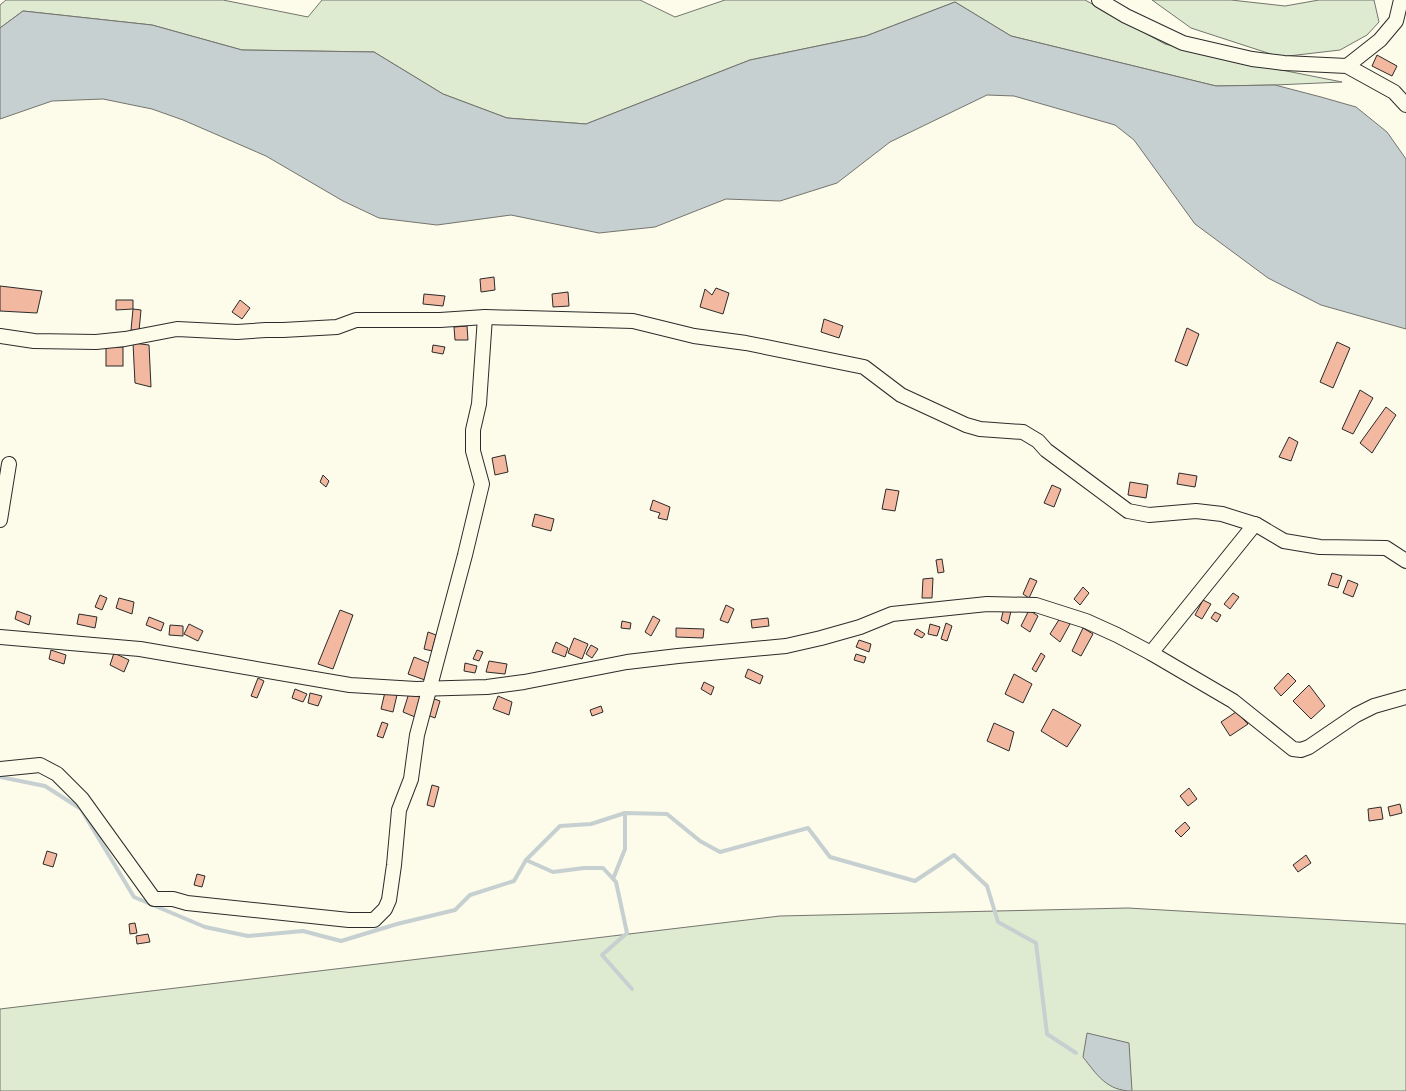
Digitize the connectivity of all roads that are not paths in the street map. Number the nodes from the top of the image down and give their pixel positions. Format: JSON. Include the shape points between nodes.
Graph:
{"nodes":[{"id":1,"x":1099,"y":0,"type":"edge"},
{"id":2,"x":1400,"y":3,"type":"edge"},
{"id":3,"x":1347,"y":66,"type":"junction"},
{"id":4,"x":1406,"y":105,"type":"edge"},
{"id":5,"x":485,"y":317,"type":"junction"},
{"id":6,"x":0,"y":336,"type":"edge"},
{"id":7,"x":9,"y":464,"type":"dead end"},
{"id":8,"x":0,"y":520,"type":"edge"},
{"id":9,"x":1255,"y":524,"type":"junction"},
{"id":10,"x":1406,"y":561,"type":"edge"},
{"id":11,"x":0,"y":637,"type":"edge"},
{"id":12,"x":1152,"y":653,"type":"junction"},
{"id":13,"x":429,"y":689,"type":"junction"},
{"id":14,"x":1406,"y":697,"type":"edge"},
{"id":15,"x":0,"y":768,"type":"edge"}],
"edges":[{"from":1,"to":3,"type":"street","via":[[1183,43],[1252,59]]},
{"from":2,"to":3,"type":"street","via":[[1396,21],[1380,40]]},
{"from":3,"to":4,"type":"street","via":[[1394,92]]},
{"from":5,"to":6,"type":"street","via":[[356,320],[337,327],[237,332],[177,329],[96,342],[34,341]]},
{"from":5,"to":9,"type":"street","via":[[633,321],[694,336],[854,364],[864,367],[901,395],[966,425],[1023,432],[1128,511],[1149,515],[1217,513]]},
{"from":5,"to":13,"type":"street","via":[[479,404],[473,430],[473,451],[482,484]]},
{"from":7,"to":8,"type":"street"},
{"from":9,"to":10,"type":"street","via":[[1284,541],[1320,547],[1386,548]]},
{"from":9,"to":12,"type":"street"},
{"from":11,"to":13,"type":"street","via":[[140,649],[350,685]]},
{"from":12,"to":13,"type":"street","via":[[1060,612],[1036,605],[987,604],[892,614],[860,627],[786,646],[627,662],[487,687]]},
{"from":12,"to":14,"type":"street","via":[[1233,701],[1293,749],[1309,747],[1374,706]]},
{"from":13,"to":15,"type":"street","via":[[417,734],[411,779],[400,810],[389,900],[374,920],[154,899],[82,799],[58,774],[40,765]]}]}
